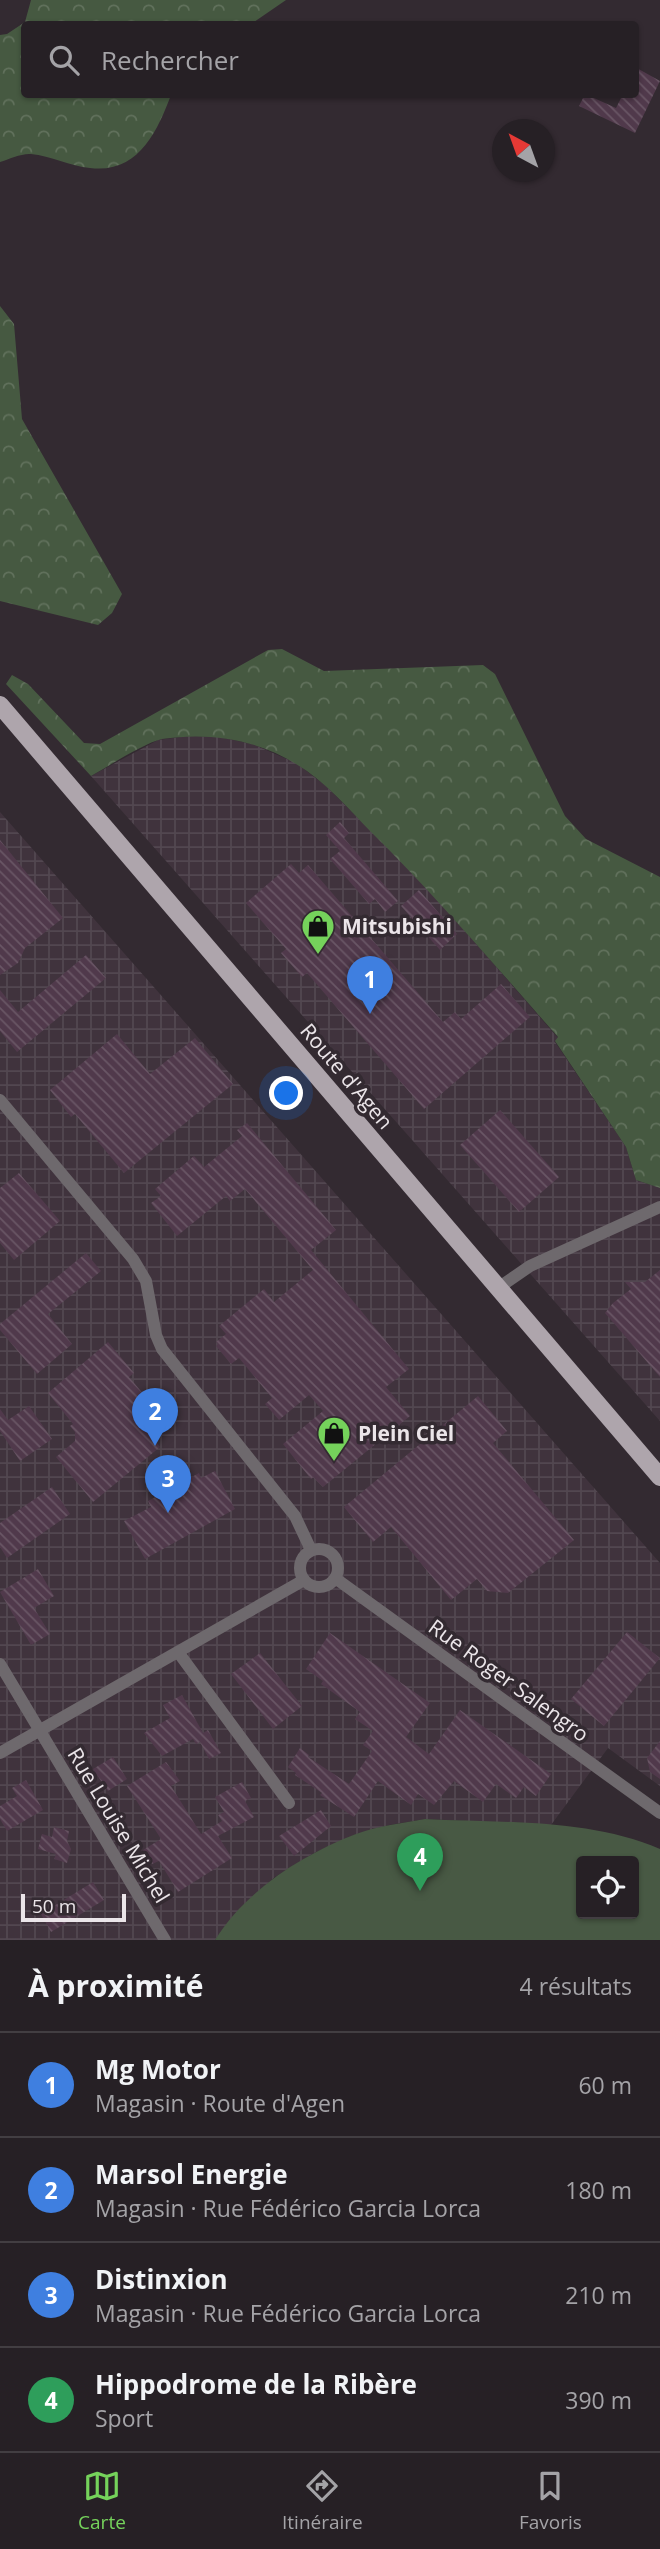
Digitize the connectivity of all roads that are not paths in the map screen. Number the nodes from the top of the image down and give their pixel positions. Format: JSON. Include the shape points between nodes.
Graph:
{"nodes":[{"id":1,"x":0,"y":705,"type":"edge"},
{"id":2,"x":0,"y":1100,"type":"edge"},
{"id":3,"x":660,"y":1206,"type":"edge"},
{"id":4,"x":498,"y":1288,"type":"junction"},
{"id":5,"x":660,"y":1477,"type":"edge"},
{"id":6,"x":311,"y":1550,"type":"junction"},
{"id":7,"x":335,"y":1578,"type":"junction"},
{"id":8,"x":304,"y":1580,"type":"junction"},
{"id":9,"x":178,"y":1652,"type":"junction"},
{"id":10,"x":0,"y":1664,"type":"edge"},
{"id":11,"x":39,"y":1731,"type":"junction"},
{"id":12,"x":0,"y":1753,"type":"edge"},
{"id":13,"x":289,"y":1803,"type":"dead end"},
{"id":14,"x":660,"y":1813,"type":"edge"},
{"id":15,"x":165,"y":1940,"type":"edge"}],
"edges":[{"from":1,"to":4,"type":"main road","name":"Route d'Agen"},
{"from":2,"to":6,"type":"street","via":[[133,1259],[146,1281],[162,1349],[295,1516]]},
{"from":3,"to":4,"type":"street","via":[[530,1266]]},
{"from":4,"to":5,"type":"main road","name":"Route d'Agen"},
{"from":6,"to":7,"type":"street","via":[[323,1549],[334,1555]]},
{"from":6,"to":8,"type":"street","via":[[300,1564]]},
{"from":7,"to":8,"type":"street","via":[[320,1587]]},
{"from":7,"to":14,"type":"street","name":"Rue Roger Salengro"},
{"from":8,"to":9,"type":"street"},
{"from":9,"to":11,"type":"street"},
{"from":9,"to":13,"type":"street"},
{"from":10,"to":11,"type":"street","name":"Rue Louise Michel"},
{"from":11,"to":12,"type":"street"},
{"from":11,"to":15,"type":"street","name":"Rue Louise Michel"}]}
